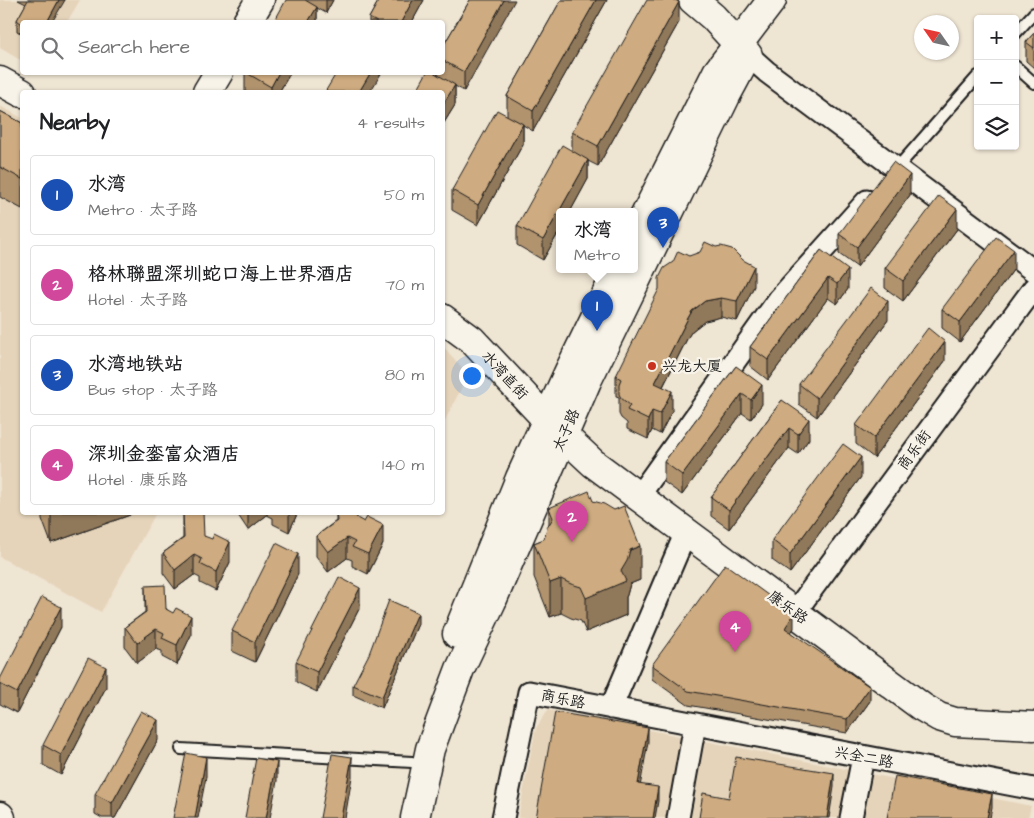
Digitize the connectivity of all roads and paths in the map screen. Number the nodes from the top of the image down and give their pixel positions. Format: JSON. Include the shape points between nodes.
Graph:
{"nodes":[{"id":1,"x":260,"y":0,"type":"edge"},
{"id":2,"x":693,"y":0,"type":"edge"},
{"id":3,"x":772,"y":0,"type":"edge"},
{"id":4,"x":1034,"y":13,"type":"edge"},
{"id":5,"x":248,"y":20,"type":"edge"},
{"id":6,"x":1019,"y":30,"type":"edge"},
{"id":7,"x":743,"y":50,"type":"junction"},
{"id":8,"x":1019,"y":69,"type":"edge"},
{"id":9,"x":216,"y":75,"type":"edge"},
{"id":10,"x":0,"y":81,"type":"edge"},
{"id":11,"x":974,"y":81,"type":"edge"},
{"id":12,"x":1034,"y":82,"type":"edge"},
{"id":13,"x":208,"y":90,"type":"edge"},
{"id":14,"x":20,"y":92,"type":"edge"},
{"id":15,"x":886,"y":180,"type":"junction"},
{"id":16,"x":638,"y":229,"type":"edge"},
{"id":17,"x":1034,"y":271,"type":"edge"},
{"id":18,"x":617,"y":273,"type":"edge"},
{"id":19,"x":1034,"y":288,"type":"edge"},
{"id":20,"x":445,"y":320,"type":"edge"},
{"id":21,"x":555,"y":428,"type":"junction"},
{"id":22,"x":638,"y":497,"type":"junction"},
{"id":23,"x":686,"y":532,"type":"junction"},
{"id":24,"x":794,"y":612,"type":"junction"},
{"id":25,"x":611,"y":708,"type":"junction"},
{"id":26,"x":695,"y":724,"type":"junction"},
{"id":27,"x":1034,"y":726,"type":"edge"},
{"id":28,"x":181,"y":750,"type":"dead end"},
{"id":29,"x":863,"y":757,"type":"junction"},
{"id":30,"x":412,"y":762,"type":"junction"},
{"id":31,"x":1034,"y":789,"type":"edge"},
{"id":32,"x":399,"y":818,"type":"edge"},
{"id":33,"x":415,"y":818,"type":"edge"},
{"id":34,"x":503,"y":818,"type":"edge"},
{"id":35,"x":678,"y":818,"type":"edge"},
{"id":36,"x":851,"y":818,"type":"edge"}],
"edges":[{"from":1,"to":5,"type":"main road"},
{"from":2,"to":7,"type":"main road"},
{"from":3,"to":7,"type":"main road"},
{"from":4,"to":6,"type":"lane"},
{"from":7,"to":15,"type":"street"},
{"from":7,"to":16,"type":"main road","via":[[717,72]]},
{"from":7,"to":21,"type":"main road","name":"太子路","via":[[729,89],[596,362]]},
{"from":8,"to":12,"type":"lane"},
{"from":9,"to":13,"type":"main road"},
{"from":10,"to":14,"type":"main road"},
{"from":11,"to":15,"type":"lane"},
{"from":15,"to":17,"type":"street"},
{"from":15,"to":22,"type":"street","via":[[780,299]]},
{"from":18,"to":21,"type":"main road","name":"太子路","via":[[572,363]]},
{"from":19,"to":24,"type":"street","name":"商乐街"},
{"from":20,"to":21,"type":"main road","name":"水湾直街","via":[[472,340]]},
{"from":21,"to":22,"type":"main road","name":"康乐路","via":[[593,464]]},
{"from":21,"to":30,"type":"main road","name":"太子路","via":[[520,478],[447,658]]},
{"from":21,"to":33,"type":"main road","name":"太子路","via":[[430,749]]},
{"from":22,"to":23,"type":"main road","name":"康乐路"},
{"from":23,"to":24,"type":"main road","name":"康乐路"},
{"from":23,"to":25,"type":"street"},
{"from":24,"to":27,"type":"main road","name":"康乐路","via":[[939,717],[955,722]]},
{"from":25,"to":26,"type":"street","name":"商乐路"},
{"from":25,"to":34,"type":"street","name":"商乐路","via":[[529,692]]},
{"from":26,"to":29,"type":"street","name":"兴全二路"},
{"from":26,"to":35,"type":"street"},
{"from":28,"to":30,"type":"lane"},
{"from":29,"to":31,"type":"street","name":"兴全二路"},
{"from":29,"to":36,"type":"street"},
{"from":30,"to":32,"type":"main road","name":"太子路"}]}
